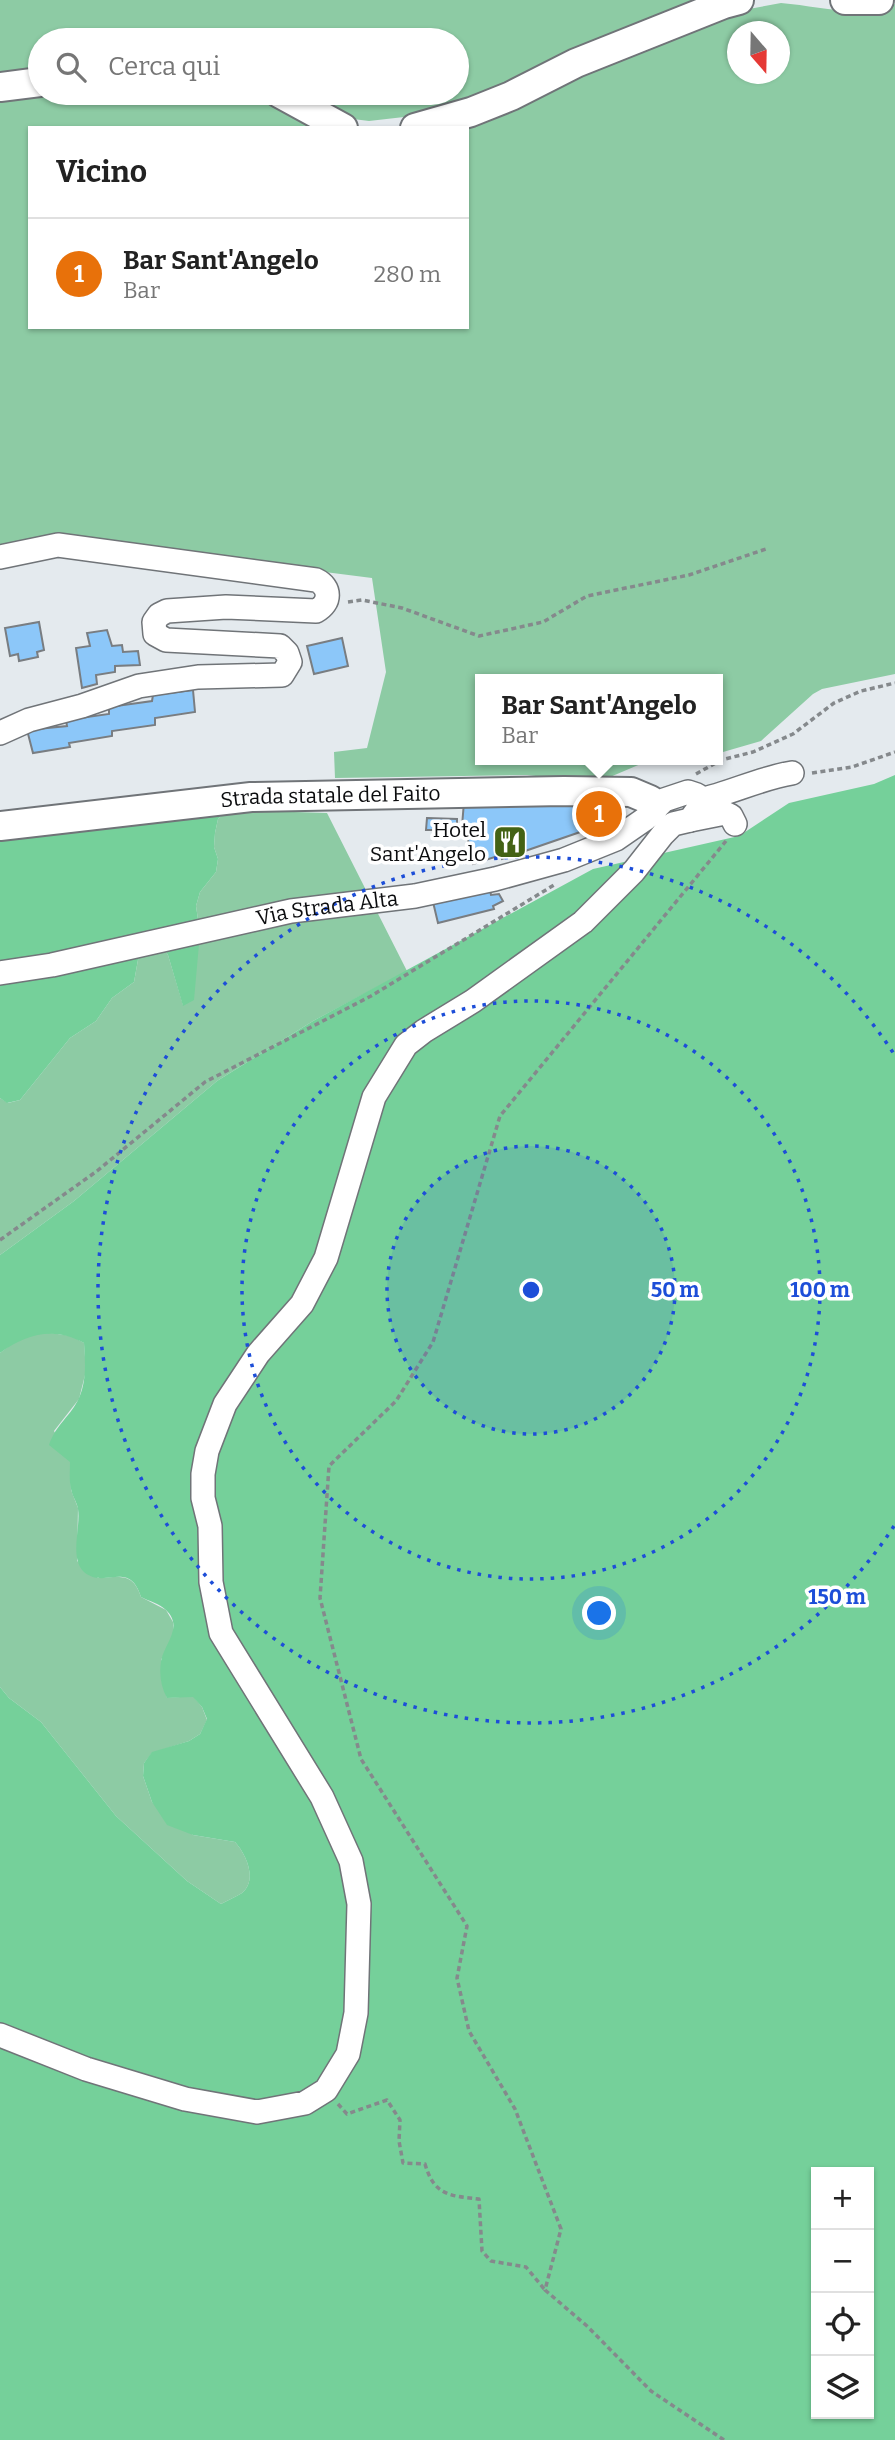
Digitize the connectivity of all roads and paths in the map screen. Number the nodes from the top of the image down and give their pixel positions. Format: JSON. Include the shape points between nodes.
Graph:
{"nodes":[{"id":1,"x":738,"y":0,"type":"edge"},
{"id":2,"x":845,"y":0,"type":"edge"},
{"id":3,"x":879,"y":0,"type":"edge"},
{"id":4,"x":28,"y":84,"type":"edge"},
{"id":5,"x":0,"y":87,"type":"edge"},
{"id":6,"x":301,"y":105,"type":"edge"},
{"id":7,"x":339,"y":126,"type":"edge"},
{"id":8,"x":422,"y":126,"type":"edge"},
{"id":9,"x":766,"y":549,"type":"dead end"},
{"id":10,"x":0,"y":556,"type":"edge"},
{"id":11,"x":325,"y":605,"type":"junction"},
{"id":12,"x":895,"y":683,"type":"edge"},
{"id":13,"x":0,"y":733,"type":"edge"},
{"id":14,"x":895,"y":752,"type":"edge"},
{"id":15,"x":723,"y":759,"type":"edge"},
{"id":16,"x":711,"y":765,"type":"edge"},
{"id":17,"x":792,"y":773,"type":"joint"},
{"id":18,"x":691,"y":804,"type":"junction"},
{"id":19,"x":649,"y":816,"type":"junction"},
{"id":20,"x":735,"y":824,"type":"joint"},
{"id":21,"x":0,"y":826,"type":"edge"},
{"id":22,"x":562,"y":880,"type":"dead end"},
{"id":23,"x":0,"y":973,"type":"edge"},
{"id":24,"x":0,"y":1240,"type":"edge"},
{"id":25,"x":0,"y":2035,"type":"edge"},
{"id":26,"x":326,"y":2090,"type":"junction"},
{"id":27,"x":545,"y":2290,"type":"junction"},
{"id":28,"x":724,"y":2440,"type":"edge"}],
"edges":[{"from":1,"to":8,"type":"street","via":[[576,62],[471,112]]},
{"from":2,"to":3,"type":"street"},
{"from":4,"to":5,"type":"street"},
{"from":6,"to":7,"type":"street"},
{"from":9,"to":11,"type":"path","via":[[689,575],[587,596],[543,622],[479,636],[402,608],[362,600]]},
{"from":10,"to":11,"type":"street","via":[[58,545],[316,580],[327,590]]},
{"from":11,"to":13,"type":"street","via":[[316,611],[226,607],[167,611],[153,625],[162,639],[280,646],[287,653],[289,667],[282,675],[198,677],[139,686]]},
{"from":12,"to":15,"type":"path","via":[[834,703],[793,734]]},
{"from":14,"to":17,"type":"path","via":[[852,767]]},
{"from":16,"to":18,"type":"path","via":[[697,773]]},
{"from":17,"to":18,"type":"street"},
{"from":18,"to":19,"type":"street","name":"Via Strada Alta","via":[[664,800]]},
{"from":18,"to":20,"type":"street","via":[[725,813]]},
{"from":18,"to":26,"type":"street","via":[[583,922],[407,1045],[374,1097],[326,1258],[302,1304],[258,1354],[225,1404],[207,1451],[203,1498],[221,1633],[333,1819],[351,1861],[359,1904],[356,2013],[348,2054]]},
{"from":19,"to":21,"type":"street","name":"Strada statale del Faito","via":[[650,800],[631,792],[564,791],[251,797]]},
{"from":19,"to":23,"type":"street","name":"Via Strada Alta","via":[[616,839],[564,860],[495,879],[415,896],[291,911]]},
{"from":20,"to":27,"type":"path","via":[[725,844],[500,1116],[433,1342],[397,1401],[329,1466],[320,1598],[361,1759],[467,1926],[457,1978],[470,2031],[515,2109],[561,2229]]},
{"from":22,"to":24,"type":"path","via":[[371,996],[205,1082],[97,1171]]},
{"from":25,"to":26,"type":"street","via":[[86,2070],[173,2096],[245,2110],[306,2103]]},
{"from":26,"to":27,"type":"path","via":[[347,2114],[387,2100],[400,2120],[403,2163],[425,2164],[429,2179],[450,2196],[479,2199],[482,2251],[491,2261],[526,2267]]},
{"from":27,"to":28,"type":"path","via":[[651,2391]]}]}
